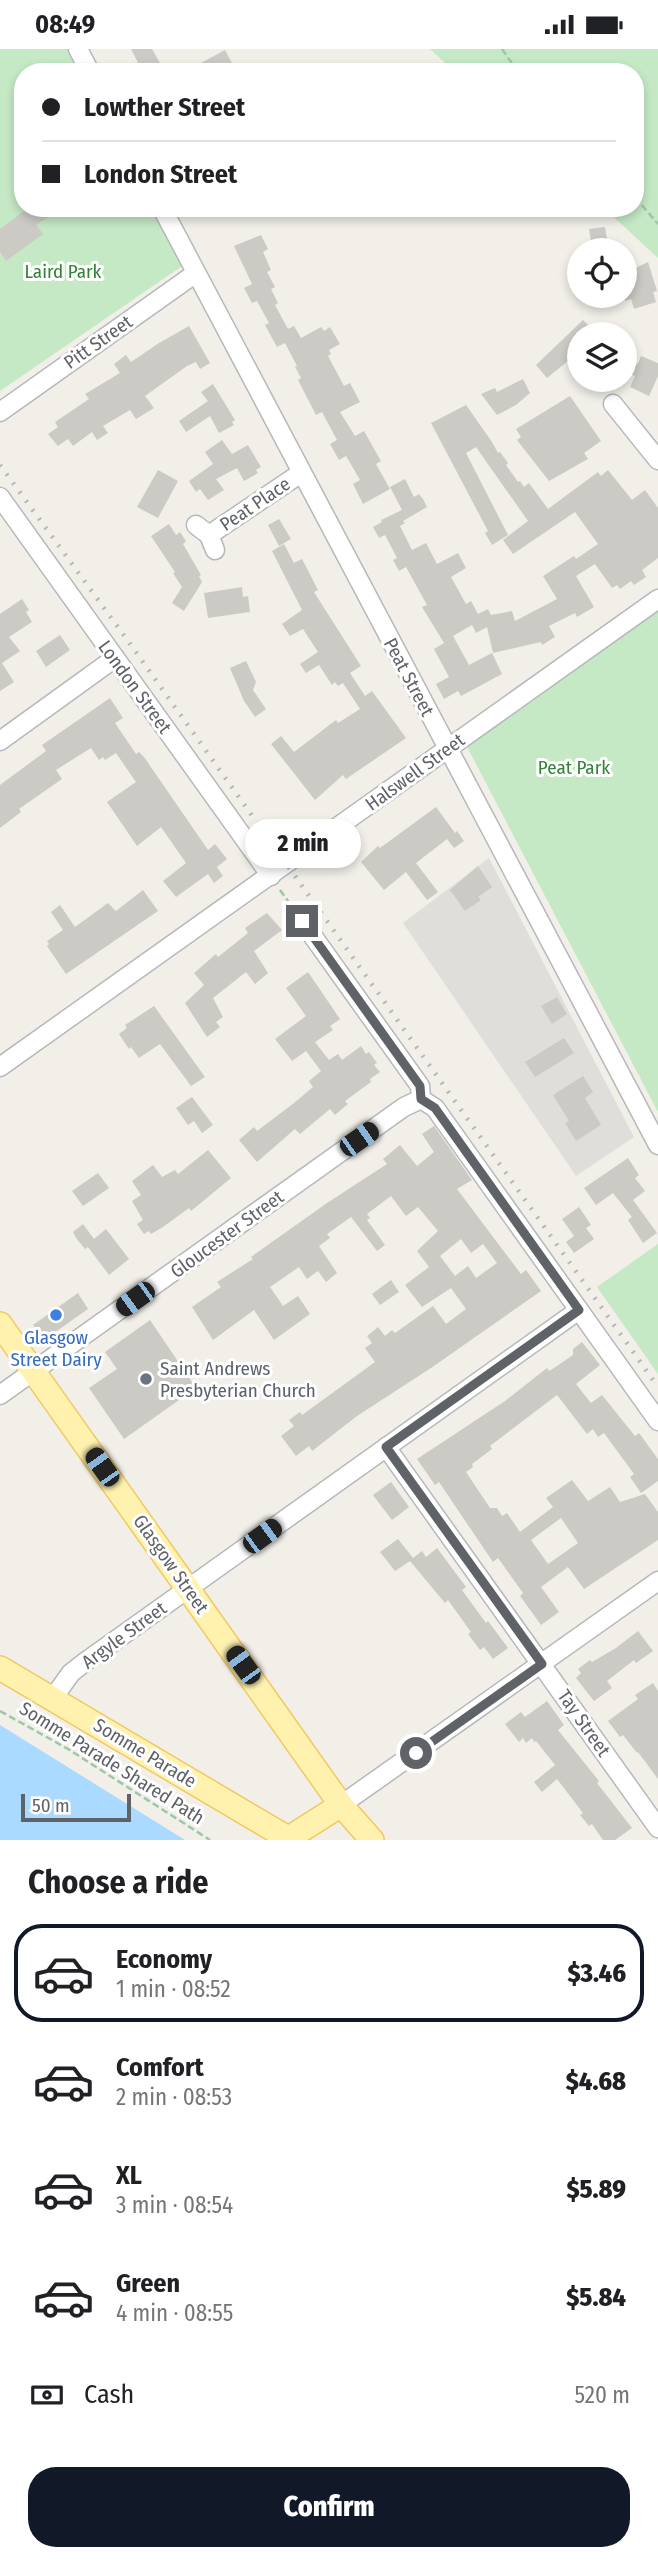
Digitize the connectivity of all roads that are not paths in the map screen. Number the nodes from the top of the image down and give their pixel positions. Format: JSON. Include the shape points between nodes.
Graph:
{"nodes":[{"id":1,"x":167,"y":217,"type":"edge"},
{"id":2,"x":196,"y":273,"type":"junction"},
{"id":3,"x":614,"y":404,"type":"dead end"},
{"id":4,"x":0,"y":412,"type":"edge"},
{"id":5,"x":658,"y":460,"type":"edge"},
{"id":6,"x":301,"y":474,"type":"junction"},
{"id":7,"x":0,"y":497,"type":"edge"},
{"id":8,"x":206,"y":537,"type":"dead end"},
{"id":9,"x":658,"y":599,"type":"edge"},
{"id":10,"x":115,"y":658,"type":"junction"},
{"id":11,"x":0,"y":741,"type":"edge"},
{"id":12,"x":447,"y":748,"type":"junction"},
{"id":13,"x":271,"y":876,"type":"junction"},
{"id":14,"x":302,"y":921,"type":"road end"},
{"id":15,"x":0,"y":1067,"type":"edge"},
{"id":16,"x":421,"y":1099,"type":"junction"},
{"id":17,"x":658,"y":1145,"type":"edge"},
{"id":18,"x":579,"y":1310,"type":"junction"},
{"id":19,"x":0,"y":1324,"type":"edge"},
{"id":20,"x":34,"y":1371,"type":"junction"},
{"id":21,"x":0,"y":1395,"type":"edge"},
{"id":22,"x":658,"y":1421,"type":"edge"},
{"id":23,"x":386,"y":1447,"type":"junction"},
{"id":24,"x":658,"y":1581,"type":"edge"},
{"id":25,"x":189,"y":1589,"type":"junction"},
{"id":26,"x":542,"y":1664,"type":"junction"},
{"id":27,"x":0,"y":1668,"type":"edge"},
{"id":28,"x":53,"y":1698,"type":"junction"},
{"id":29,"x":341,"y":1805,"type":"junction"},
{"id":30,"x":658,"y":1828,"type":"edge"},
{"id":31,"x":292,"y":1839,"type":"edge"},
{"id":32,"x":353,"y":1840,"type":"edge"},
{"id":33,"x":372,"y":1840,"type":"edge"}],
"edges":[{"from":1,"to":2,"type":"street","name":"Peat Street"},
{"from":2,"to":4,"type":"street","name":"Pitt Street"},
{"from":2,"to":6,"type":"street","name":"Peat Street"},
{"from":3,"to":5,"type":"street"},
{"from":6,"to":8,"type":"street","name":"Peat Place"},
{"from":6,"to":12,"type":"street","name":"Peat Street"},
{"from":7,"to":10,"type":"street","name":"London Street"},
{"from":9,"to":12,"type":"street","name":"Halswell Street"},
{"from":10,"to":11,"type":"street"},
{"from":10,"to":13,"type":"street","name":"London Street"},
{"from":12,"to":13,"type":"street","name":"Halswell Street"},
{"from":12,"to":17,"type":"street","name":"Peat Street"},
{"from":13,"to":15,"type":"street","name":"Halswell Street"},
{"from":14,"to":16,"type":"street","via":[[420,1086]]},
{"from":16,"to":18,"type":"street","via":[[435,1108]]},
{"from":16,"to":20,"type":"street","name":"Gloucester Street"},
{"from":18,"to":22,"type":"street"},
{"from":18,"to":23,"type":"street","name":"Argyle Street"},
{"from":19,"to":20,"type":"main road","name":"Glasgow Street"},
{"from":20,"to":21,"type":"street","name":"Gloucester Street"},
{"from":20,"to":25,"type":"main road","name":"Glasgow Street"},
{"from":23,"to":25,"type":"street","name":"Argyle Street"},
{"from":23,"to":26,"type":"street","name":"Tay Street"},
{"from":24,"to":26,"type":"street"},
{"from":25,"to":28,"type":"street","name":"Argyle Street","via":[[71,1673]]},
{"from":25,"to":29,"type":"main road","name":"Glasgow Street"},
{"from":26,"to":29,"type":"street"},
{"from":26,"to":30,"type":"street","name":"Tay Street"},
{"from":27,"to":28,"type":"main road","name":"Somme Parade"},
{"from":28,"to":31,"type":"main road","name":"Somme Parade"},
{"from":29,"to":31,"type":"main road"},
{"from":29,"to":32,"type":"main road","name":"Glasgow Street"},
{"from":29,"to":33,"type":"main road","name":"Glasgow Street"}]}
